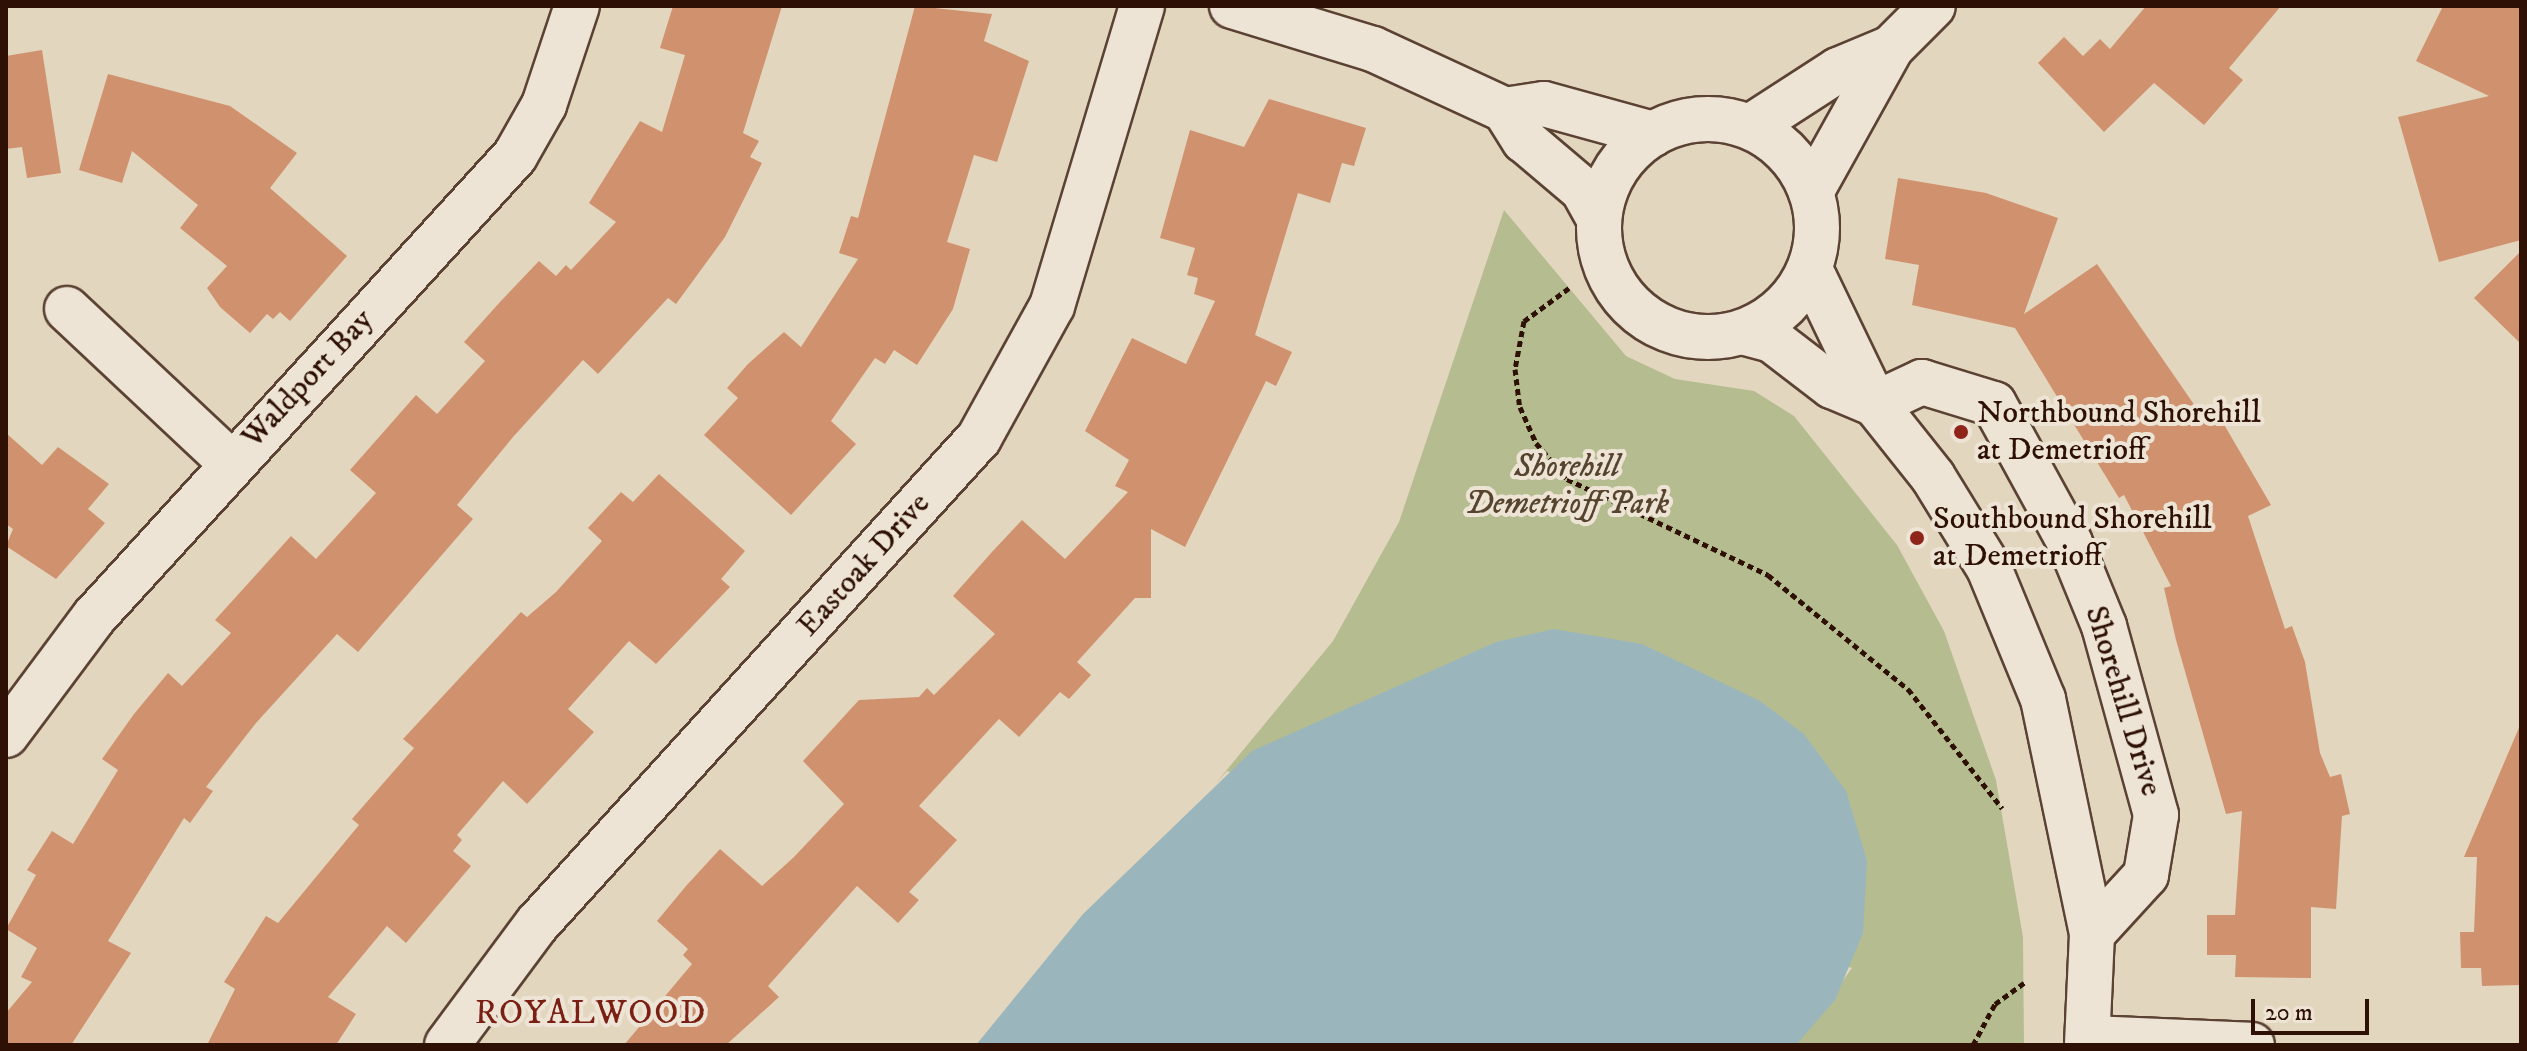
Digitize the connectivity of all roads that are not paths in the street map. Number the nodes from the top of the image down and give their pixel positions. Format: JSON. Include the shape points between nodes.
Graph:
{"nodes":[{"id":1,"x":577,"y":6,"type":"edge"},
{"id":2,"x":1142,"y":6,"type":"edge"},
{"id":3,"x":1933,"y":6,"type":"edge"},
{"id":4,"x":1262,"y":9,"type":"edge"},
{"id":5,"x":1891,"y":48,"type":"junction"},
{"id":6,"x":1505,"y":110,"type":"junction"},
{"id":7,"x":1750,"y":127,"type":"junction"},
{"id":8,"x":1653,"y":134,"type":"junction"},
{"id":9,"x":1811,"y":192,"type":"junction"},
{"id":10,"x":1598,"y":217,"type":"junction"},
{"id":11,"x":1810,"y":269,"type":"junction"},
{"id":12,"x":67,"y":309,"type":"dead end"},
{"id":13,"x":1742,"y":332,"type":"junction"},
{"id":14,"x":1875,"y":404,"type":"junction"},
{"id":15,"x":231,"y":463,"type":"junction"},
{"id":16,"x":6,"y":735,"type":"edge"},
{"id":17,"x":2092,"y":934,"type":"junction"},
{"id":18,"x":2087,"y":1041,"type":"edge"},
{"id":19,"x":2199,"y":1044,"type":"edge"},
{"id":20,"x":447,"y":1045,"type":"edge"},
{"id":21,"x":2252,"y":1045,"type":"edge"}],
"edges":[{"from":1,"to":15,"type":"street","name":"Waldport Bay","via":[[544,105],[515,156]]},
{"from":2,"to":20,"type":"street","name":"Eastoak Drive","via":[[1052,306],[979,438],[537,924]]},
{"from":3,"to":5,"type":"street"},
{"from":4,"to":6,"type":"street","via":[[1439,75]]},
{"from":5,"to":7,"type":"street","via":[[1838,70]]},
{"from":5,"to":9,"type":"street"},
{"from":6,"to":8,"type":"street","via":[[1544,104]]},
{"from":6,"to":10,"type":"street","via":[[1524,140],[1583,190]]},
{"from":7,"to":8,"type":"street","via":[[1700,119]]},
{"from":7,"to":9,"type":"street","via":[[1793,159]]},
{"from":8,"to":10,"type":"street","via":[[1616,169]]},
{"from":9,"to":11,"type":"street","via":[[1817,238]]},
{"from":10,"to":13,"type":"street","via":[[1608,275],[1639,314],[1683,336]]},
{"from":11,"to":13,"type":"street","via":[[1775,314]]},
{"from":11,"to":14,"type":"street"},
{"from":12,"to":15,"type":"street"},
{"from":13,"to":14,"type":"street","via":[[1772,340],[1832,386]]},
{"from":14,"to":17,"type":"street","via":[[1933,477],[1989,568],[2043,699]]},
{"from":14,"to":17,"type":"street","name":"Shorehill Drive","via":[[1922,382],[1994,404],[2070,543],[2104,626],[2156,815],[2146,875]]},
{"from":15,"to":16,"type":"street","name":"Waldport Bay","via":[[94,617]]},
{"from":17,"to":18,"type":"street"},
{"from":18,"to":19,"type":"street"},
{"from":19,"to":21,"type":"street"}]}
